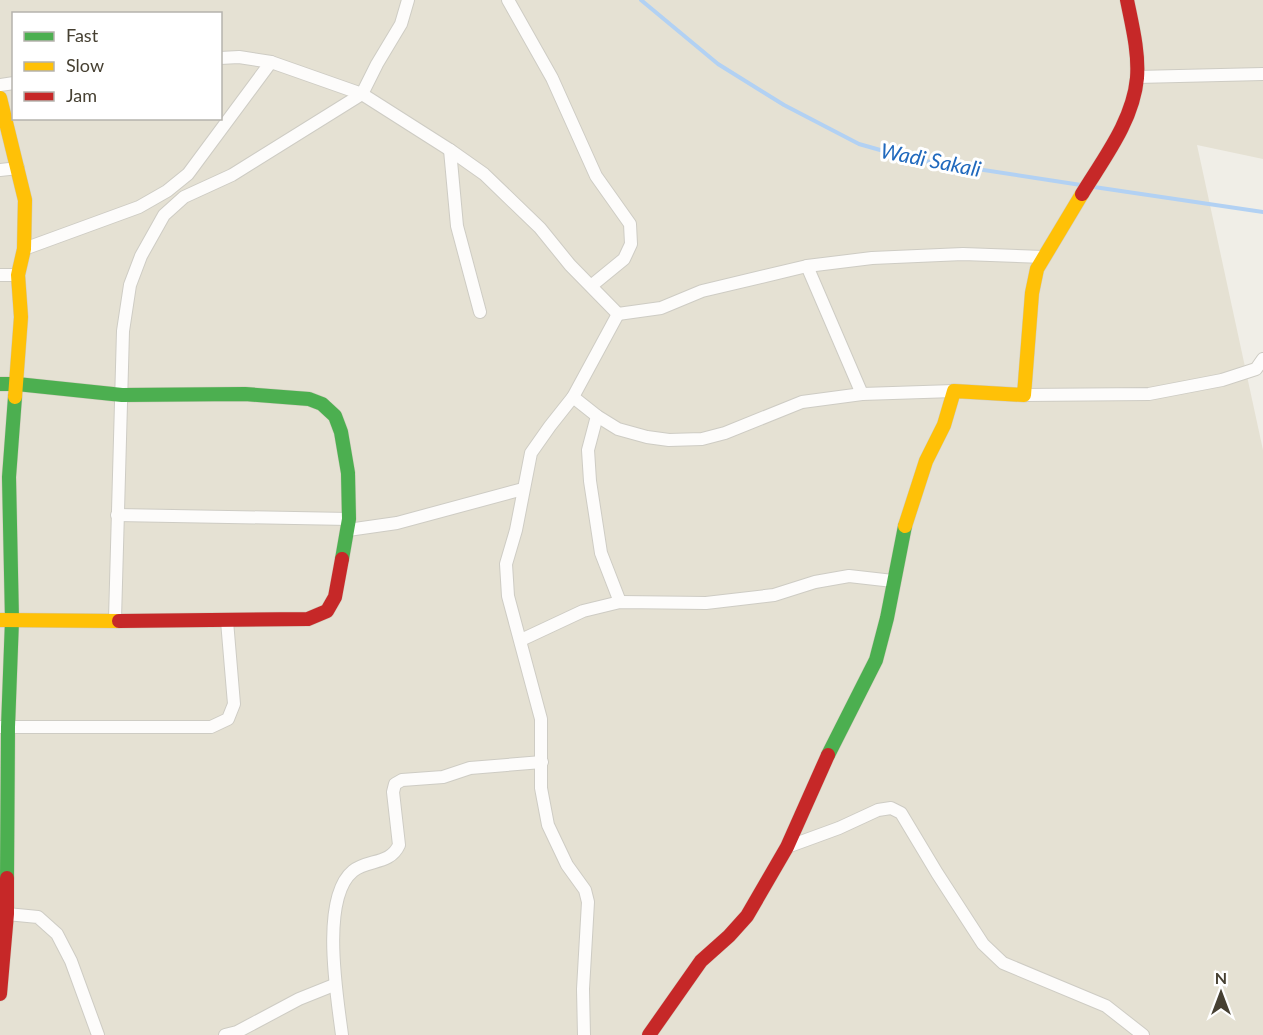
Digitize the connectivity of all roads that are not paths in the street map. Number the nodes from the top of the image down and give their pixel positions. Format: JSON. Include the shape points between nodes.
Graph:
{"nodes":[{"id":1,"x":408,"y":0,"type":"edge"},
{"id":2,"x":508,"y":0,"type":"edge"},
{"id":3,"x":1127,"y":0,"type":"edge"},
{"id":4,"x":222,"y":58,"type":"edge"},
{"id":5,"x":271,"y":62,"type":"junction"},
{"id":6,"x":1263,"y":74,"type":"edge"},
{"id":7,"x":1137,"y":77,"type":"junction"},
{"id":8,"x":362,"y":94,"type":"junction"},
{"id":9,"x":0,"y":98,"type":"edge"},
{"id":10,"x":450,"y":150,"type":"junction"},
{"id":11,"x":18,"y":168,"type":"junction"},
{"id":12,"x":0,"y":170,"type":"edge"},
{"id":13,"x":167,"y":191,"type":"junction"},
{"id":14,"x":184,"y":197,"type":"junction"},
{"id":15,"x":24,"y":249,"type":"junction"},
{"id":16,"x":1044,"y":257,"type":"junction"},
{"id":17,"x":807,"y":266,"type":"junction"},
{"id":18,"x":0,"y":275,"type":"edge"},
{"id":19,"x":18,"y":275,"type":"junction"},
{"id":20,"x":591,"y":286,"type":"junction"},
{"id":21,"x":480,"y":312,"type":"dead end"},
{"id":22,"x":618,"y":314,"type":"junction"},
{"id":23,"x":1263,"y":359,"type":"edge"},
{"id":24,"x":0,"y":384,"type":"edge"},
{"id":25,"x":17,"y":384,"type":"junction"},
{"id":26,"x":954,"y":392,"type":"junction"},
{"id":27,"x":862,"y":394,"type":"junction"},
{"id":28,"x":122,"y":395,"type":"junction"},
{"id":29,"x":1024,"y":395,"type":"junction"},
{"id":30,"x":573,"y":397,"type":"junction"},
{"id":31,"x":597,"y":416,"type":"junction"},
{"id":32,"x":523,"y":489,"type":"junction"},
{"id":33,"x":5,"y":509,"type":"edge"},
{"id":34,"x":117,"y":514,"type":"junction"},
{"id":35,"x":348,"y":524,"type":"junction"},
{"id":36,"x":893,"y":581,"type":"junction"},
{"id":37,"x":620,"y":602,"type":"junction"},
{"id":38,"x":115,"y":619,"type":"junction"},
{"id":39,"x":6,"y":620,"type":"edge"},
{"id":40,"x":227,"y":621,"type":"junction"},
{"id":41,"x":521,"y":639,"type":"junction"},
{"id":42,"x":4,"y":727,"type":"edge"},
{"id":43,"x":542,"y":762,"type":"junction"},
{"id":44,"x":3,"y":842,"type":"edge"},
{"id":45,"x":787,"y":847,"type":"junction"},
{"id":46,"x":7,"y":914,"type":"junction"},
{"id":47,"x":334,"y":984,"type":"junction"},
{"id":48,"x":0,"y":994,"type":"edge"},
{"id":49,"x":98,"y":1035,"type":"edge"},
{"id":50,"x":225,"y":1035,"type":"edge"},
{"id":51,"x":342,"y":1035,"type":"edge"},
{"id":52,"x":584,"y":1035,"type":"edge"},
{"id":53,"x":649,"y":1035,"type":"edge"},
{"id":54,"x":1143,"y":1035,"type":"edge"}],
"edges":[{"from":1,"to":8,"type":"street","via":[[401,24]]},
{"from":2,"to":20,"type":"street","via":[[552,78],[596,176],[630,224],[631,244],[624,259]]},
{"from":3,"to":7,"type":"street"},
{"from":4,"to":5,"type":"street"},
{"from":5,"to":8,"type":"street"},
{"from":5,"to":13,"type":"street","via":[[188,174]]},
{"from":6,"to":7,"type":"street"},
{"from":7,"to":16,"type":"street","via":[[1124,124]]},
{"from":8,"to":10,"type":"street"},
{"from":8,"to":14,"type":"street","via":[[232,175]]},
{"from":9,"to":11,"type":"street"},
{"from":10,"to":20,"type":"street","via":[[484,174],[540,228]]},
{"from":10,"to":21,"type":"street","via":[[457,226]]},
{"from":11,"to":12,"type":"street"},
{"from":11,"to":15,"type":"street","via":[[25,200]]},
{"from":13,"to":14,"type":"street"},
{"from":13,"to":15,"type":"street","via":[[139,207]]},
{"from":14,"to":28,"type":"street","via":[[164,215],[130,285],[123,332]]},
{"from":15,"to":19,"type":"street"},
{"from":16,"to":17,"type":"street","via":[[951,255],[872,258]]},
{"from":16,"to":29,"type":"street","via":[[1032,293]]},
{"from":17,"to":22,"type":"street","via":[[702,291],[661,308]]},
{"from":17,"to":27,"type":"street"},
{"from":18,"to":19,"type":"street"},
{"from":19,"to":25,"type":"street","via":[[21,317]]},
{"from":20,"to":22,"type":"street"},
{"from":22,"to":30,"type":"street"},
{"from":23,"to":29,"type":"street","via":[[1256,369],[1222,380],[1149,394]]},
{"from":24,"to":25,"type":"street"},
{"from":25,"to":28,"type":"street"},
{"from":25,"to":33,"type":"street"},
{"from":26,"to":27,"type":"street"},
{"from":26,"to":29,"type":"street"},
{"from":26,"to":36,"type":"street","via":[[906,518]]},
{"from":27,"to":31,"type":"street","via":[[802,402],[725,433],[702,438],[647,437],[618,429]]},
{"from":28,"to":34,"type":"street"},
{"from":28,"to":35,"type":"street","via":[[245,394],[309,399],[322,404],[335,416],[341,432],[348,473]]},
{"from":30,"to":31,"type":"street"},
{"from":30,"to":32,"type":"street","via":[[531,453]]},
{"from":31,"to":37,"type":"street","via":[[588,450],[590,482],[601,553]]},
{"from":32,"to":35,"type":"street","via":[[397,523]]},
{"from":32,"to":41,"type":"street","via":[[506,564],[508,596]]},
{"from":33,"to":39,"type":"street"},
{"from":34,"to":35,"type":"street"},
{"from":34,"to":38,"type":"street"},
{"from":35,"to":40,"type":"street","via":[[335,597],[327,611],[308,619]]},
{"from":36,"to":37,"type":"street","via":[[849,576],[774,595],[706,603]]},
{"from":36,"to":45,"type":"street","via":[[876,660]]},
{"from":37,"to":41,"type":"street","via":[[583,611]]},
{"from":38,"to":39,"type":"street"},
{"from":38,"to":40,"type":"street"},
{"from":39,"to":42,"type":"street"},
{"from":40,"to":42,"type":"street","via":[[234,704],[228,718],[211,727]]},
{"from":41,"to":43,"type":"street","via":[[542,718]]},
{"from":42,"to":44,"type":"street"},
{"from":43,"to":47,"type":"street","via":[[470,768],[443,777],[395,784],[399,845],[396,852],[354,870],[342,884],[336,901]]},
{"from":43,"to":52,"type":"street","via":[[541,789],[548,825],[588,902]]},
{"from":44,"to":46,"type":"street"},
{"from":45,"to":53,"type":"street","via":[[747,916],[701,961]]},
{"from":45,"to":54,"type":"street","via":[[878,810],[891,808],[901,813],[983,944],[1003,963],[1106,1006]]},
{"from":46,"to":48,"type":"street"},
{"from":46,"to":49,"type":"street","via":[[38,917],[57,934],[75,970]]},
{"from":47,"to":50,"type":"street"},
{"from":47,"to":51,"type":"street"}]}
